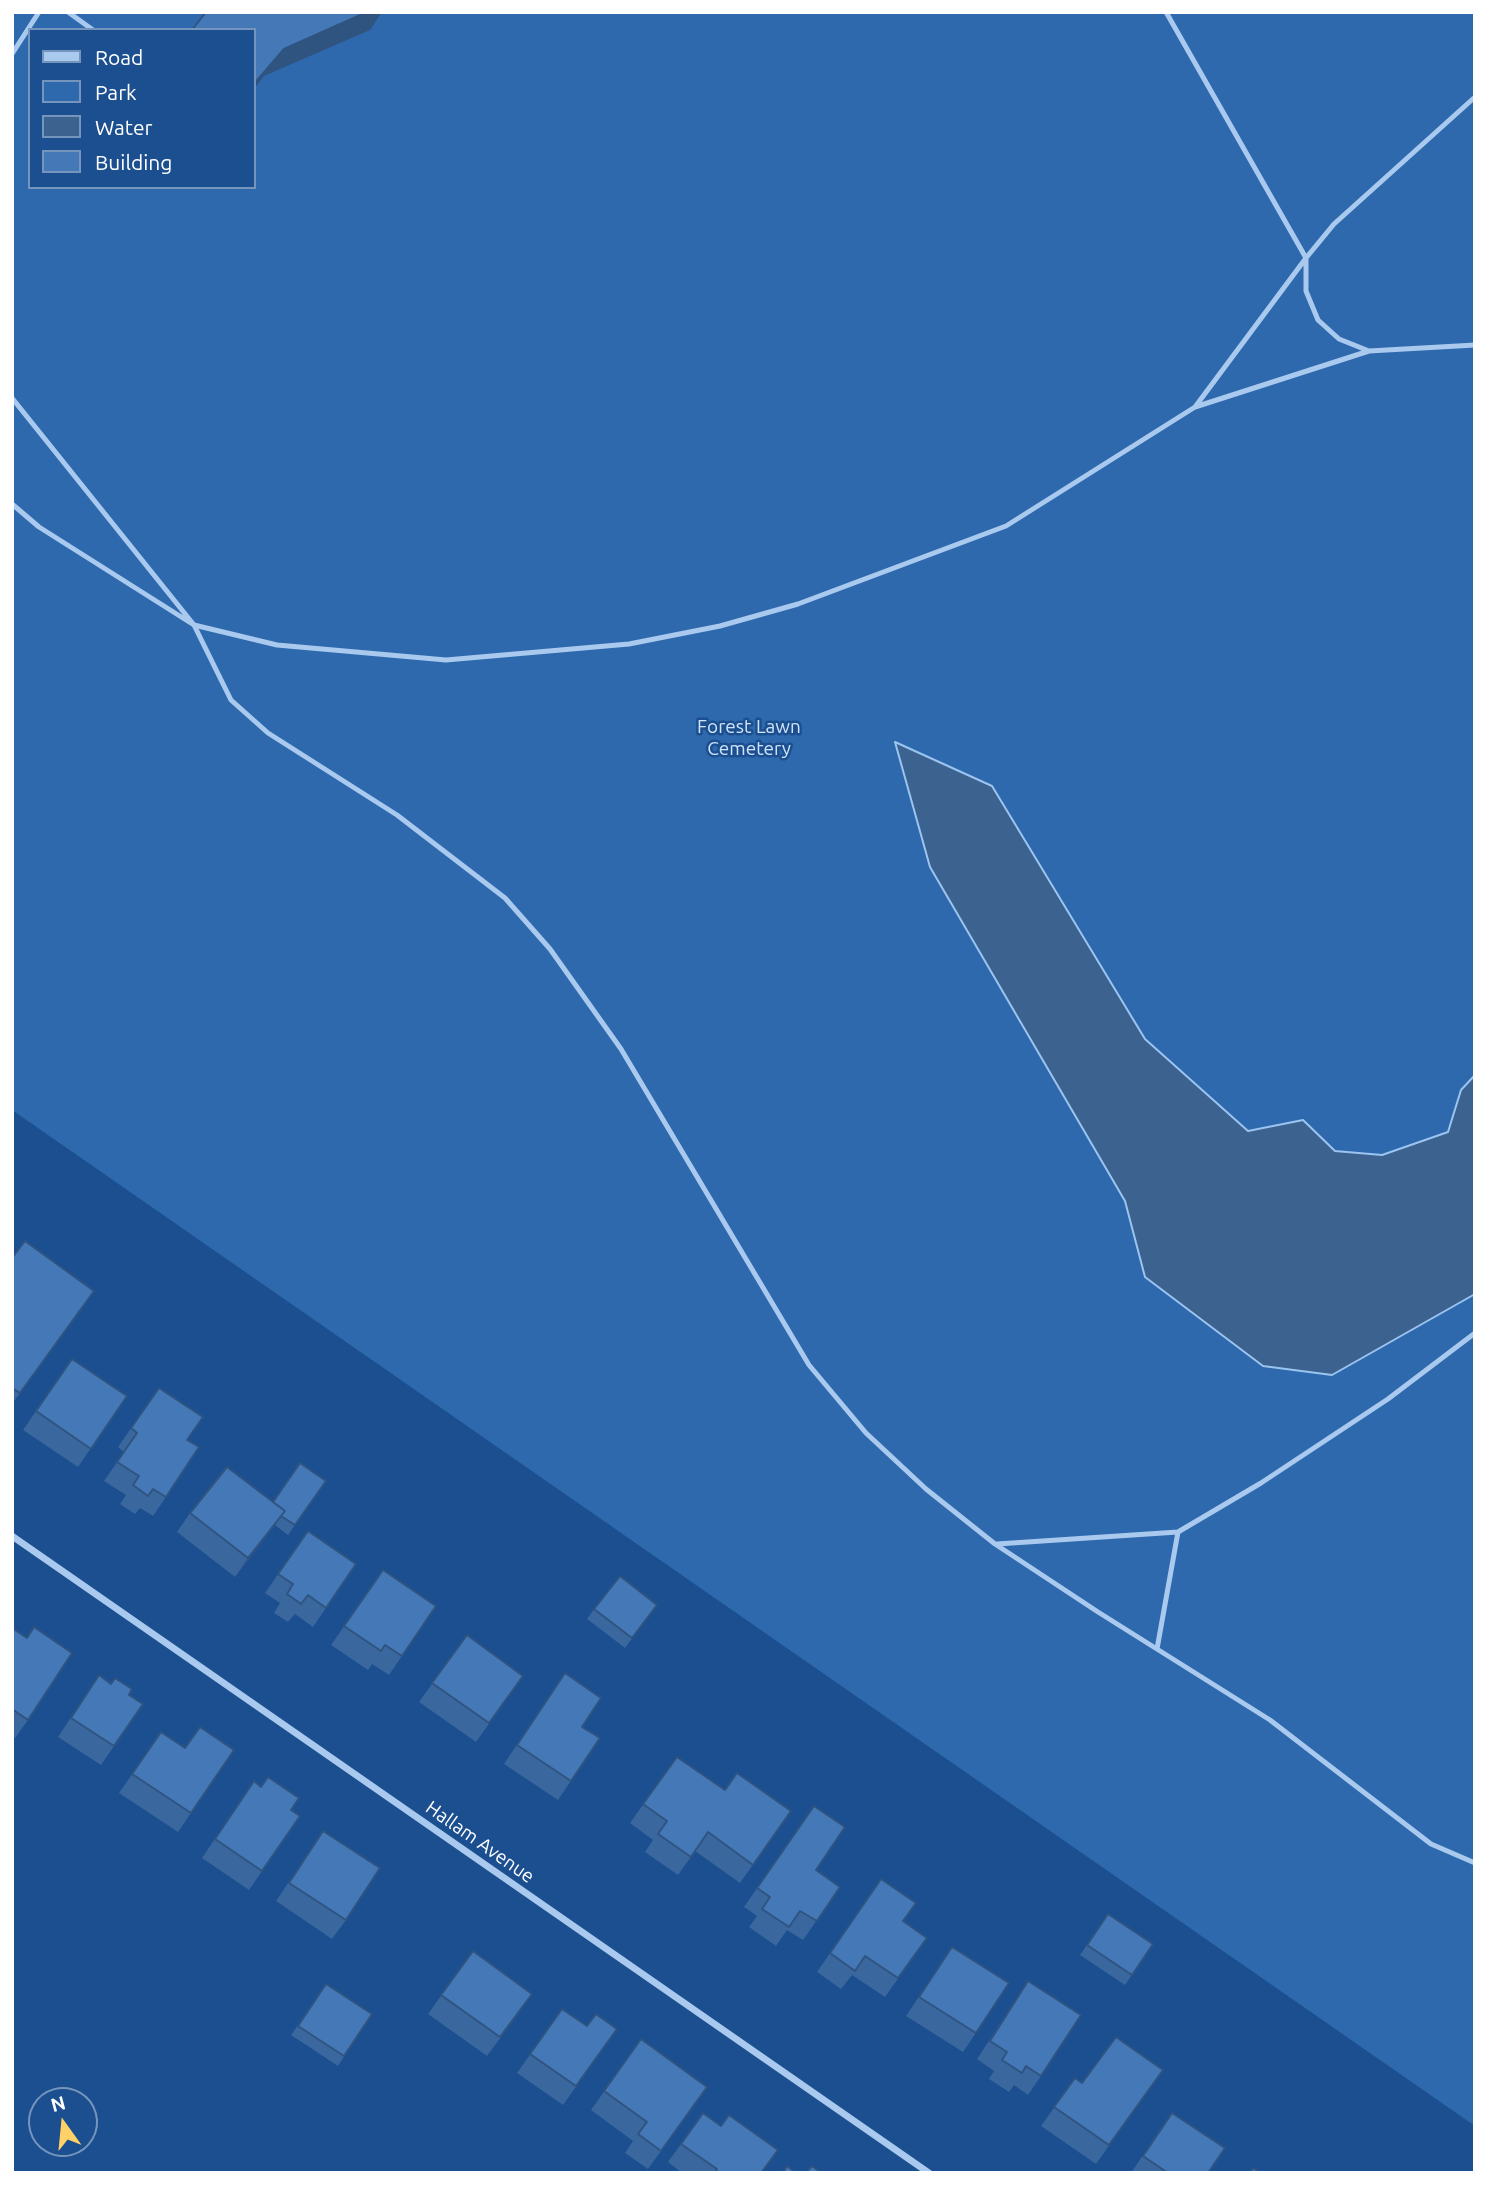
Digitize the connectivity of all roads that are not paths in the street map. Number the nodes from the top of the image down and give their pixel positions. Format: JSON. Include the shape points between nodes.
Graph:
{"nodes":[{"id":1,"x":39,"y":12,"type":"edge"},
{"id":2,"x":68,"y":12,"type":"edge"},
{"id":3,"x":1166,"y":12,"type":"edge"},
{"id":4,"x":29,"y":28,"type":"edge"},
{"id":5,"x":90,"y":28,"type":"edge"},
{"id":6,"x":28,"y":29,"type":"edge"},
{"id":7,"x":12,"y":54,"type":"edge"},
{"id":8,"x":1475,"y":97,"type":"edge"},
{"id":9,"x":1306,"y":258,"type":"junction"},
{"id":10,"x":1475,"y":345,"type":"edge"},
{"id":11,"x":1369,"y":351,"type":"junction"},
{"id":12,"x":12,"y":398,"type":"edge"},
{"id":13,"x":1195,"y":407,"type":"junction"},
{"id":14,"x":12,"y":504,"type":"edge"},
{"id":15,"x":194,"y":625,"type":"junction"},
{"id":16,"x":1475,"y":1333,"type":"edge"},
{"id":17,"x":1178,"y":1532,"type":"junction"},
{"id":18,"x":12,"y":1536,"type":"edge"},
{"id":19,"x":995,"y":1544,"type":"junction"},
{"id":20,"x":1157,"y":1649,"type":"junction"},
{"id":21,"x":1475,"y":1863,"type":"edge"},
{"id":22,"x":929,"y":2173,"type":"edge"}],
"edges":[{"from":1,"to":4,"type":"lane"},
{"from":2,"to":5,"type":"lane"},
{"from":3,"to":9,"type":"lane"},
{"from":6,"to":7,"type":"lane"},
{"from":8,"to":9,"type":"lane","via":[[1334,224]]},
{"from":9,"to":11,"type":"lane","via":[[1306,291],[1318,320],[1339,339]]},
{"from":9,"to":13,"type":"lane"},
{"from":10,"to":11,"type":"lane"},
{"from":11,"to":13,"type":"lane"},
{"from":12,"to":15,"type":"lane"},
{"from":13,"to":15,"type":"lane","via":[[1006,527],[798,604],[720,626],[629,644],[446,660],[277,645]]},
{"from":14,"to":15,"type":"lane","via":[[39,527]]},
{"from":15,"to":19,"type":"lane","via":[[231,700],[268,733],[397,815],[505,898],[550,949],[621,1049],[808,1365],[866,1433]]},
{"from":16,"to":17,"type":"lane","via":[[1388,1399]]},
{"from":17,"to":19,"type":"lane"},
{"from":17,"to":20,"type":"lane"},
{"from":18,"to":22,"type":"street","name":"Hallam Avenue"},
{"from":19,"to":20,"type":"lane"},
{"from":20,"to":21,"type":"lane","via":[[1270,1720],[1431,1844]]}]}
